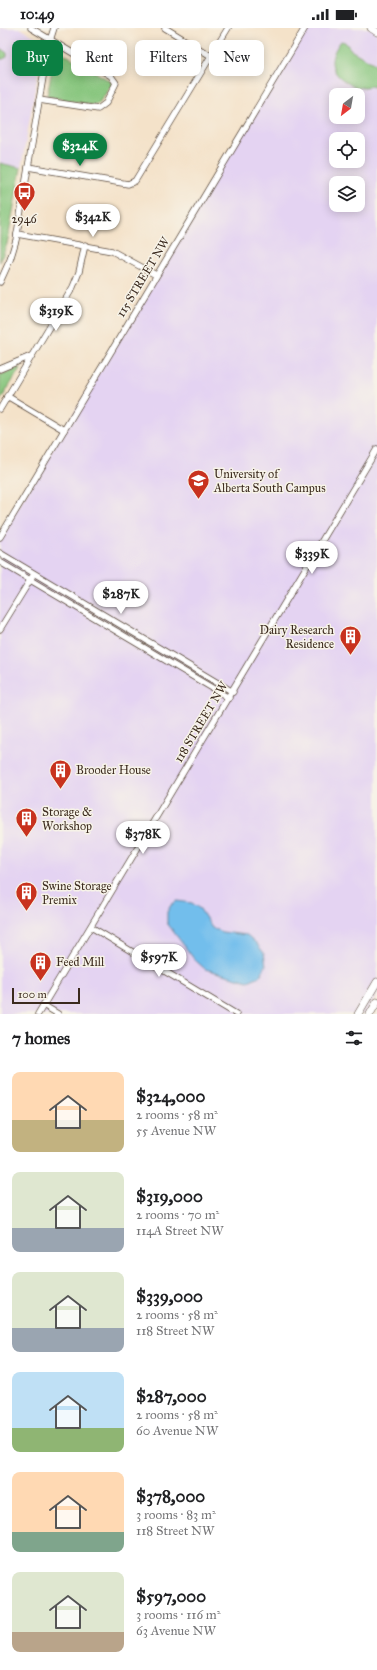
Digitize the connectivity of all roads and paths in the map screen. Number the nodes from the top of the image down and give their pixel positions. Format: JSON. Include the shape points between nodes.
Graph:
{"nodes":[{"id":1,"x":31,"y":28,"type":"edge"},
{"id":2,"x":54,"y":28,"type":"edge"},
{"id":3,"x":165,"y":28,"type":"edge"},
{"id":4,"x":228,"y":28,"type":"edge"},
{"id":5,"x":305,"y":28,"type":"edge"},
{"id":6,"x":371,"y":28,"type":"edge"},
{"id":7,"x":377,"y":32,"type":"edge"},
{"id":8,"x":50,"y":39,"type":"junction"},
{"id":9,"x":221,"y":40,"type":"edge"},
{"id":10,"x":209,"y":55,"type":"edge"},
{"id":11,"x":209,"y":59,"type":"edge"},
{"id":12,"x":39,"y":100,"type":"junction"},
{"id":13,"x":28,"y":167,"type":"junction"},
{"id":14,"x":17,"y":234,"type":"junction"},
{"id":15,"x":85,"y":245,"type":"junction"},
{"id":16,"x":156,"y":275,"type":"junction"},
{"id":17,"x":0,"y":282,"type":"edge"},
{"id":18,"x":32,"y":356,"type":"junction"},
{"id":19,"x":0,"y":369,"type":"edge"},
{"id":20,"x":8,"y":396,"type":"junction"},
{"id":21,"x":0,"y":409,"type":"edge"},
{"id":22,"x":64,"y":430,"type":"junction"},
{"id":23,"x":377,"y":449,"type":"edge"},
{"id":24,"x":0,"y":537,"type":"edge"},
{"id":25,"x":0,"y":553,"type":"edge"},
{"id":26,"x":0,"y":562,"type":"edge"},
{"id":27,"x":34,"y":573,"type":"junction"},
{"id":28,"x":30,"y":580,"type":"junction"},
{"id":29,"x":0,"y":629,"type":"edge"},
{"id":30,"x":233,"y":692,"type":"junction"},
{"id":31,"x":229,"y":698,"type":"junction"},
{"id":32,"x":90,"y":927,"type":"junction"},
{"id":33,"x":377,"y":982,"type":"edge"},
{"id":34,"x":377,"y":1002,"type":"edge"},
{"id":35,"x":43,"y":1005,"type":"junction"},
{"id":36,"x":38,"y":1014,"type":"edge"},
{"id":37,"x":58,"y":1014,"type":"edge"},
{"id":38,"x":236,"y":1014,"type":"edge"},
{"id":39,"x":359,"y":1014,"type":"edge"},
{"id":40,"x":370,"y":1014,"type":"edge"}],
"edges":[{"from":1,"to":8,"type":"street"},
{"from":2,"to":8,"type":"street"},
{"from":3,"to":10,"type":"street"},
{"from":4,"to":9,"type":"street"},
{"from":5,"to":16,"type":"street","name":"115 STREET NW"},
{"from":6,"to":7,"type":"main road"},
{"from":8,"to":12,"type":"street"},
{"from":8,"to":12,"type":"street","via":[[112,76],[116,81],[115,87],[100,108],[92,109]]},
{"from":11,"to":13,"type":"street","via":[[133,183]]},
{"from":12,"to":13,"type":"street"},
{"from":13,"to":14,"type":"street"},
{"from":14,"to":15,"type":"street"},
{"from":14,"to":17,"type":"street","via":[[10,260]]},
{"from":15,"to":16,"type":"street","via":[[116,252]]},
{"from":15,"to":18,"type":"street","via":[[73,287]]},
{"from":16,"to":22,"type":"street","name":"115 STREET NW"},
{"from":18,"to":19,"type":"street"},
{"from":18,"to":20,"type":"street"},
{"from":20,"to":21,"type":"street"},
{"from":20,"to":22,"type":"street"},
{"from":22,"to":24,"type":"street","name":"115 STREET NW"},
{"from":23,"to":30,"type":"street","name":"118 STREET NW"},
{"from":25,"to":27,"type":"street"},
{"from":26,"to":28,"type":"street"},
{"from":27,"to":28,"type":"street"},
{"from":27,"to":30,"type":"street"},
{"from":28,"to":29,"type":"street"},
{"from":28,"to":31,"type":"street"},
{"from":30,"to":31,"type":"street","name":"118 STREET NW"},
{"from":31,"to":32,"type":"street","name":"118 STREET NW"},
{"from":32,"to":35,"type":"street","name":"118 STREET NW"},
{"from":32,"to":38,"type":"street"},
{"from":33,"to":39,"type":"main road"},
{"from":34,"to":40,"type":"main road"},
{"from":35,"to":36,"type":"street","name":"118 STREET NW"},
{"from":35,"to":37,"type":"street"}]}
